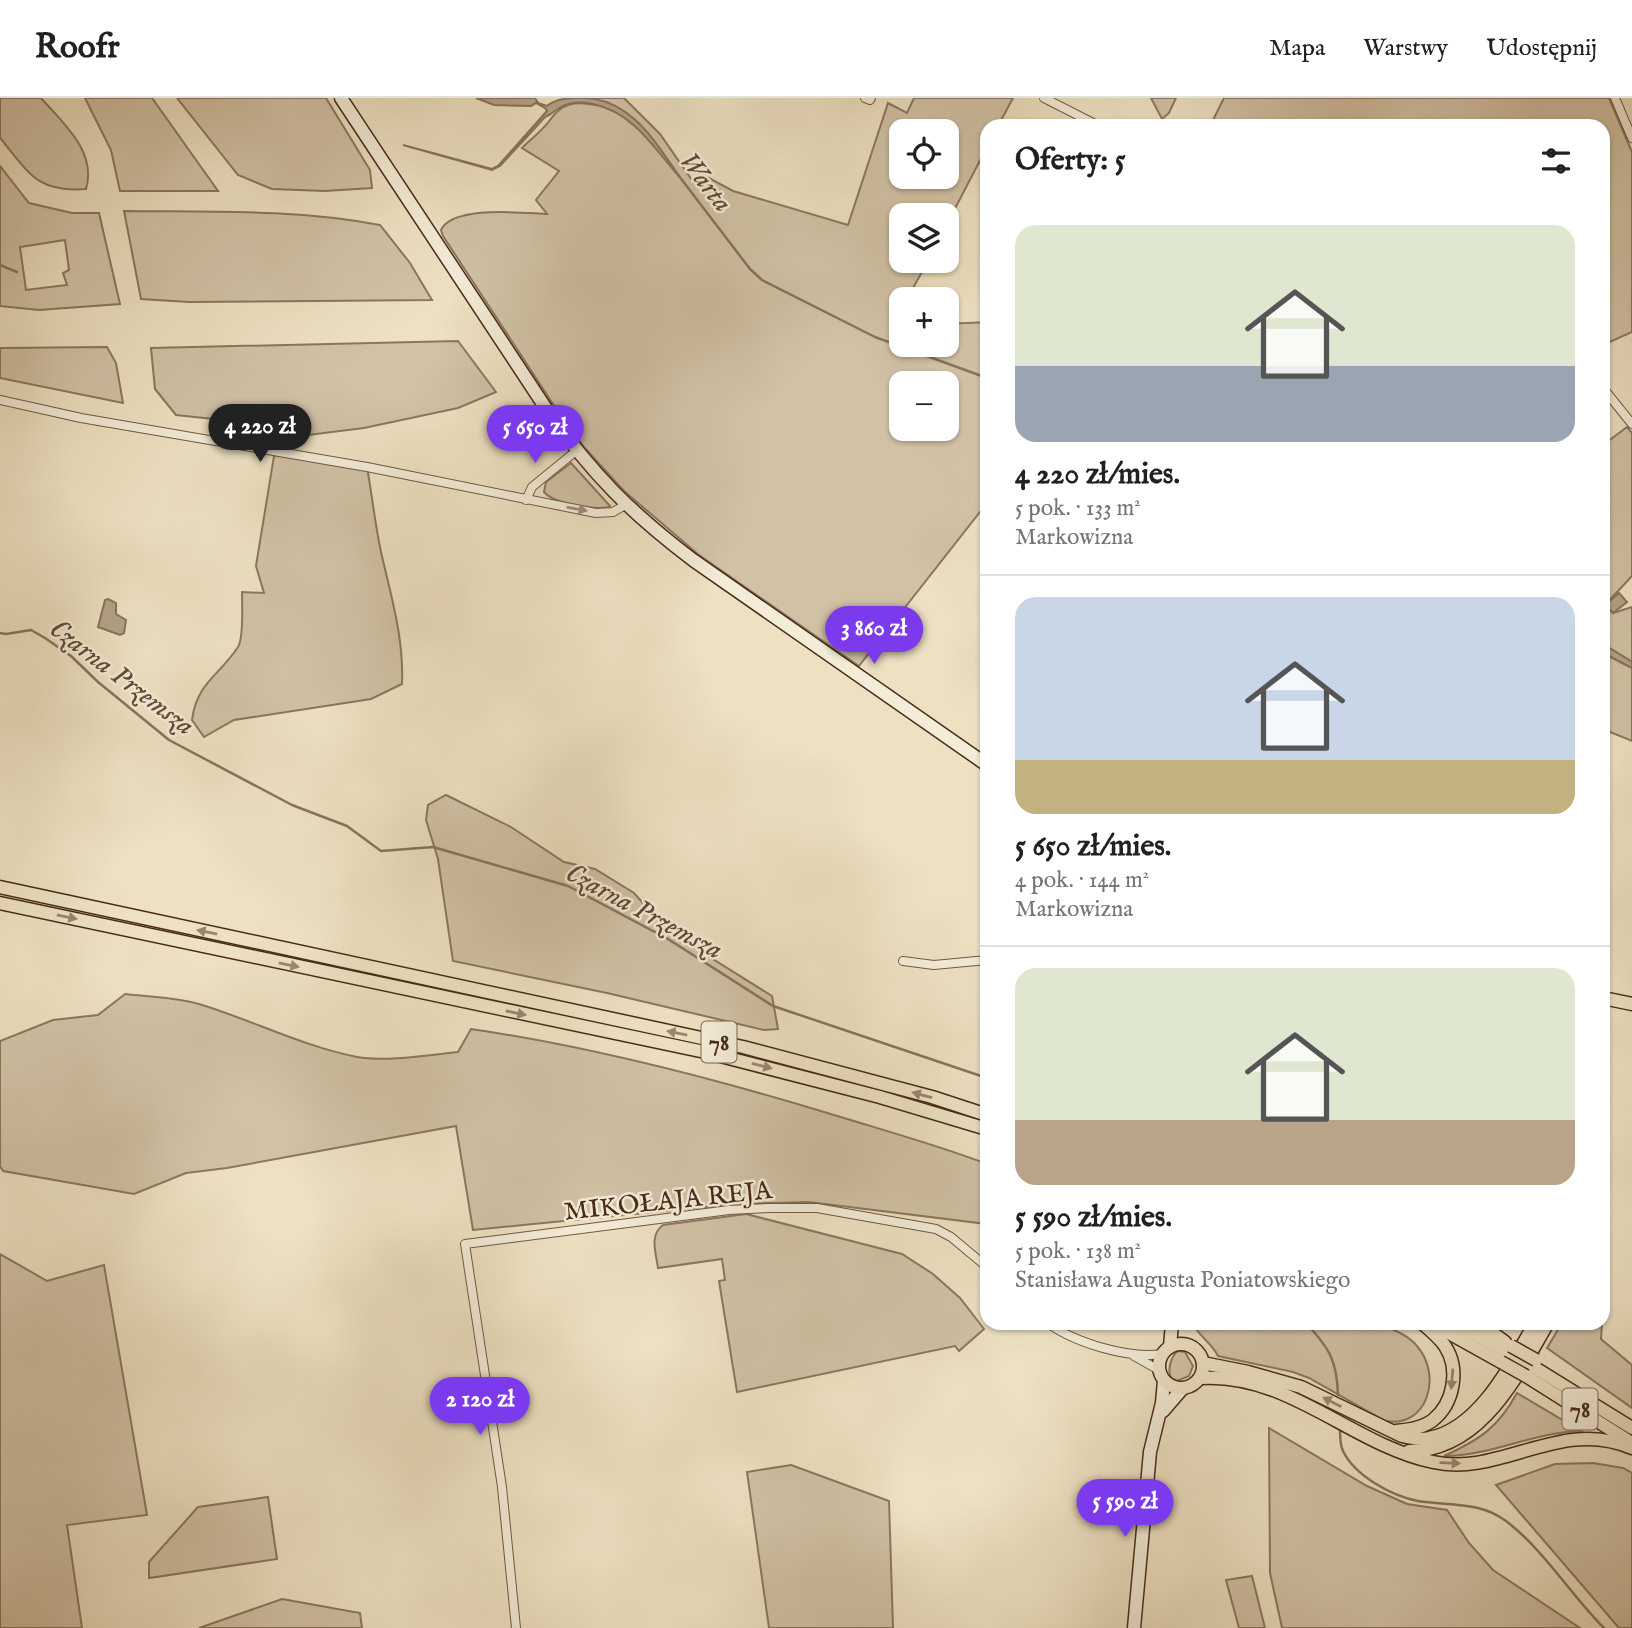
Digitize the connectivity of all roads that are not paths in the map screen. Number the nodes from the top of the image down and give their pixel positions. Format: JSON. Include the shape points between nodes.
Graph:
{"nodes":[{"id":1,"x":341,"y":98,"type":"edge"},
{"id":2,"x":865,"y":98,"type":"edge"},
{"id":3,"x":872,"y":98,"type":"edge"},
{"id":4,"x":1044,"y":98,"type":"edge"},
{"id":5,"x":1615,"y":98,"type":"edge"},
{"id":6,"x":1085,"y":119,"type":"edge"},
{"id":7,"x":1632,"y":138,"type":"edge"},
{"id":8,"x":1610,"y":397,"type":"edge"},
{"id":9,"x":0,"y":400,"type":"edge"},
{"id":10,"x":1632,"y":424,"type":"edge"},
{"id":11,"x":576,"y":452,"type":"junction"},
{"id":12,"x":526,"y":500,"type":"junction"},
{"id":13,"x":625,"y":505,"type":"junction"},
{"id":14,"x":980,"y":760,"type":"edge"},
{"id":15,"x":0,"y":887,"type":"edge"},
{"id":16,"x":0,"y":902,"type":"edge"},
{"id":17,"x":903,"y":961,"type":"dead end"},
{"id":18,"x":980,"y":961,"type":"edge"},
{"id":19,"x":1610,"y":1000,"type":"edge"},
{"id":20,"x":1632,"y":1004,"type":"edge"},
{"id":21,"x":980,"y":1113,"type":"edge"},
{"id":22,"x":980,"y":1127,"type":"edge"},
{"id":23,"x":980,"y":1258,"type":"edge"},
{"id":24,"x":1059,"y":1330,"type":"edge"},
{"id":25,"x":1170,"y":1330,"type":"edge"},
{"id":26,"x":1181,"y":1330,"type":"edge"},
{"id":27,"x":1429,"y":1330,"type":"edge"},
{"id":28,"x":1449,"y":1330,"type":"edge"},
{"id":29,"x":1467,"y":1330,"type":"edge"},
{"id":30,"x":1486,"y":1330,"type":"edge"},
{"id":31,"x":1531,"y":1330,"type":"edge"},
{"id":32,"x":1544,"y":1330,"type":"edge"},
{"id":33,"x":1187,"y":1345,"type":"junction"},
{"id":34,"x":1166,"y":1350,"type":"junction"},
{"id":35,"x":1128,"y":1353,"type":"junction"},
{"id":36,"x":1507,"y":1353,"type":"junction"},
{"id":37,"x":1203,"y":1363,"type":"junction"},
{"id":38,"x":1531,"y":1368,"type":"junction"},
{"id":39,"x":1162,"y":1376,"type":"junction"},
{"id":40,"x":1200,"y":1378,"type":"junction"},
{"id":41,"x":1182,"y":1389,"type":"junction"},
{"id":42,"x":1158,"y":1420,"type":"junction"},
{"id":43,"x":1632,"y":1420,"type":"edge"},
{"id":44,"x":1632,"y":1428,"type":"edge"},
{"id":45,"x":1387,"y":1431,"type":"junction"},
{"id":46,"x":1385,"y":1445,"type":"junction"},
{"id":47,"x":1632,"y":1445,"type":"edge"},
{"id":48,"x":516,"y":1628,"type":"edge"},
{"id":49,"x":1134,"y":1628,"type":"edge"}],
"edges":[{"from":1,"to":11,"type":"main road"},
{"from":2,"to":3,"type":"street"},
{"from":4,"to":6,"type":"street"},
{"from":5,"to":7,"type":"street"},
{"from":8,"to":10,"type":"street"},
{"from":9,"to":12,"type":"street"},
{"from":11,"to":12,"type":"street","via":[[533,487]]},
{"from":11,"to":13,"type":"main road"},
{"from":12,"to":13,"type":"street","one_way":true,"via":[[607,513]]},
{"from":13,"to":14,"type":"main road","via":[[693,560]]},
{"from":21,"to":15,"type":"main road","number":"78","one_way":true,"via":[[743,1047]]},
{"from":16,"to":22,"type":"main road","number":"78","one_way":true,"via":[[705,1052]]},
{"from":17,"to":18,"type":"street","via":[[934,965]]},
{"from":19,"to":20,"type":"main road"},
{"from":23,"to":48,"type":"street","name":"MIKOŁAJA REJA","via":[[936,1229],[817,1208],[729,1210],[465,1244],[502,1488]]},
{"from":24,"to":35,"type":"street"},
{"from":25,"to":34,"type":"main road"},
{"from":26,"to":33,"type":"main road"},
{"from":27,"to":45,"type":"main road","one_way":true,"via":[[1445,1347],[1454,1370],[1448,1401],[1433,1420],[1411,1430]]},
{"from":28,"to":36,"type":"main road","number":"78"},
{"from":29,"to":36,"type":"main road","number":"78"},
{"from":30,"to":36,"type":"main road"},
{"from":31,"to":45,"type":"main road","via":[[1492,1393],[1460,1423],[1432,1438]]},
{"from":32,"to":46,"type":"main road","via":[[1501,1398],[1463,1436],[1420,1451]]},
{"from":33,"to":34,"type":"main road"},
{"from":33,"to":37,"type":"main road","via":[[1200,1354]]},
{"from":34,"to":35,"type":"street"},
{"from":34,"to":39,"type":"main road"},
{"from":35,"to":39,"type":"street"},
{"from":36,"to":38,"type":"main road","number":"78","bridge":true},
{"from":36,"to":38,"type":"main road","bridge":true},
{"from":37,"to":40,"type":"main road"},
{"from":45,"to":37,"type":"main road","one_way":true,"via":[[1301,1387]]},
{"from":38,"to":43,"type":"main road"},
{"from":38,"to":44,"type":"main road","number":"78"},
{"from":38,"to":47,"type":"main road","number":"78"},
{"from":39,"to":41,"type":"main road","via":[[1170,1386]]},
{"from":39,"to":42,"type":"main road"},
{"from":40,"to":41,"type":"main road"},
{"from":40,"to":46,"type":"main road","via":[[1248,1382],[1275,1391]]},
{"from":41,"to":42,"type":"main road"},
{"from":42,"to":49,"type":"main road","via":[[1150,1452]]},
{"from":46,"to":47,"type":"main road","one_way":true,"via":[[1451,1465],[1512,1455],[1560,1440]]}]}
